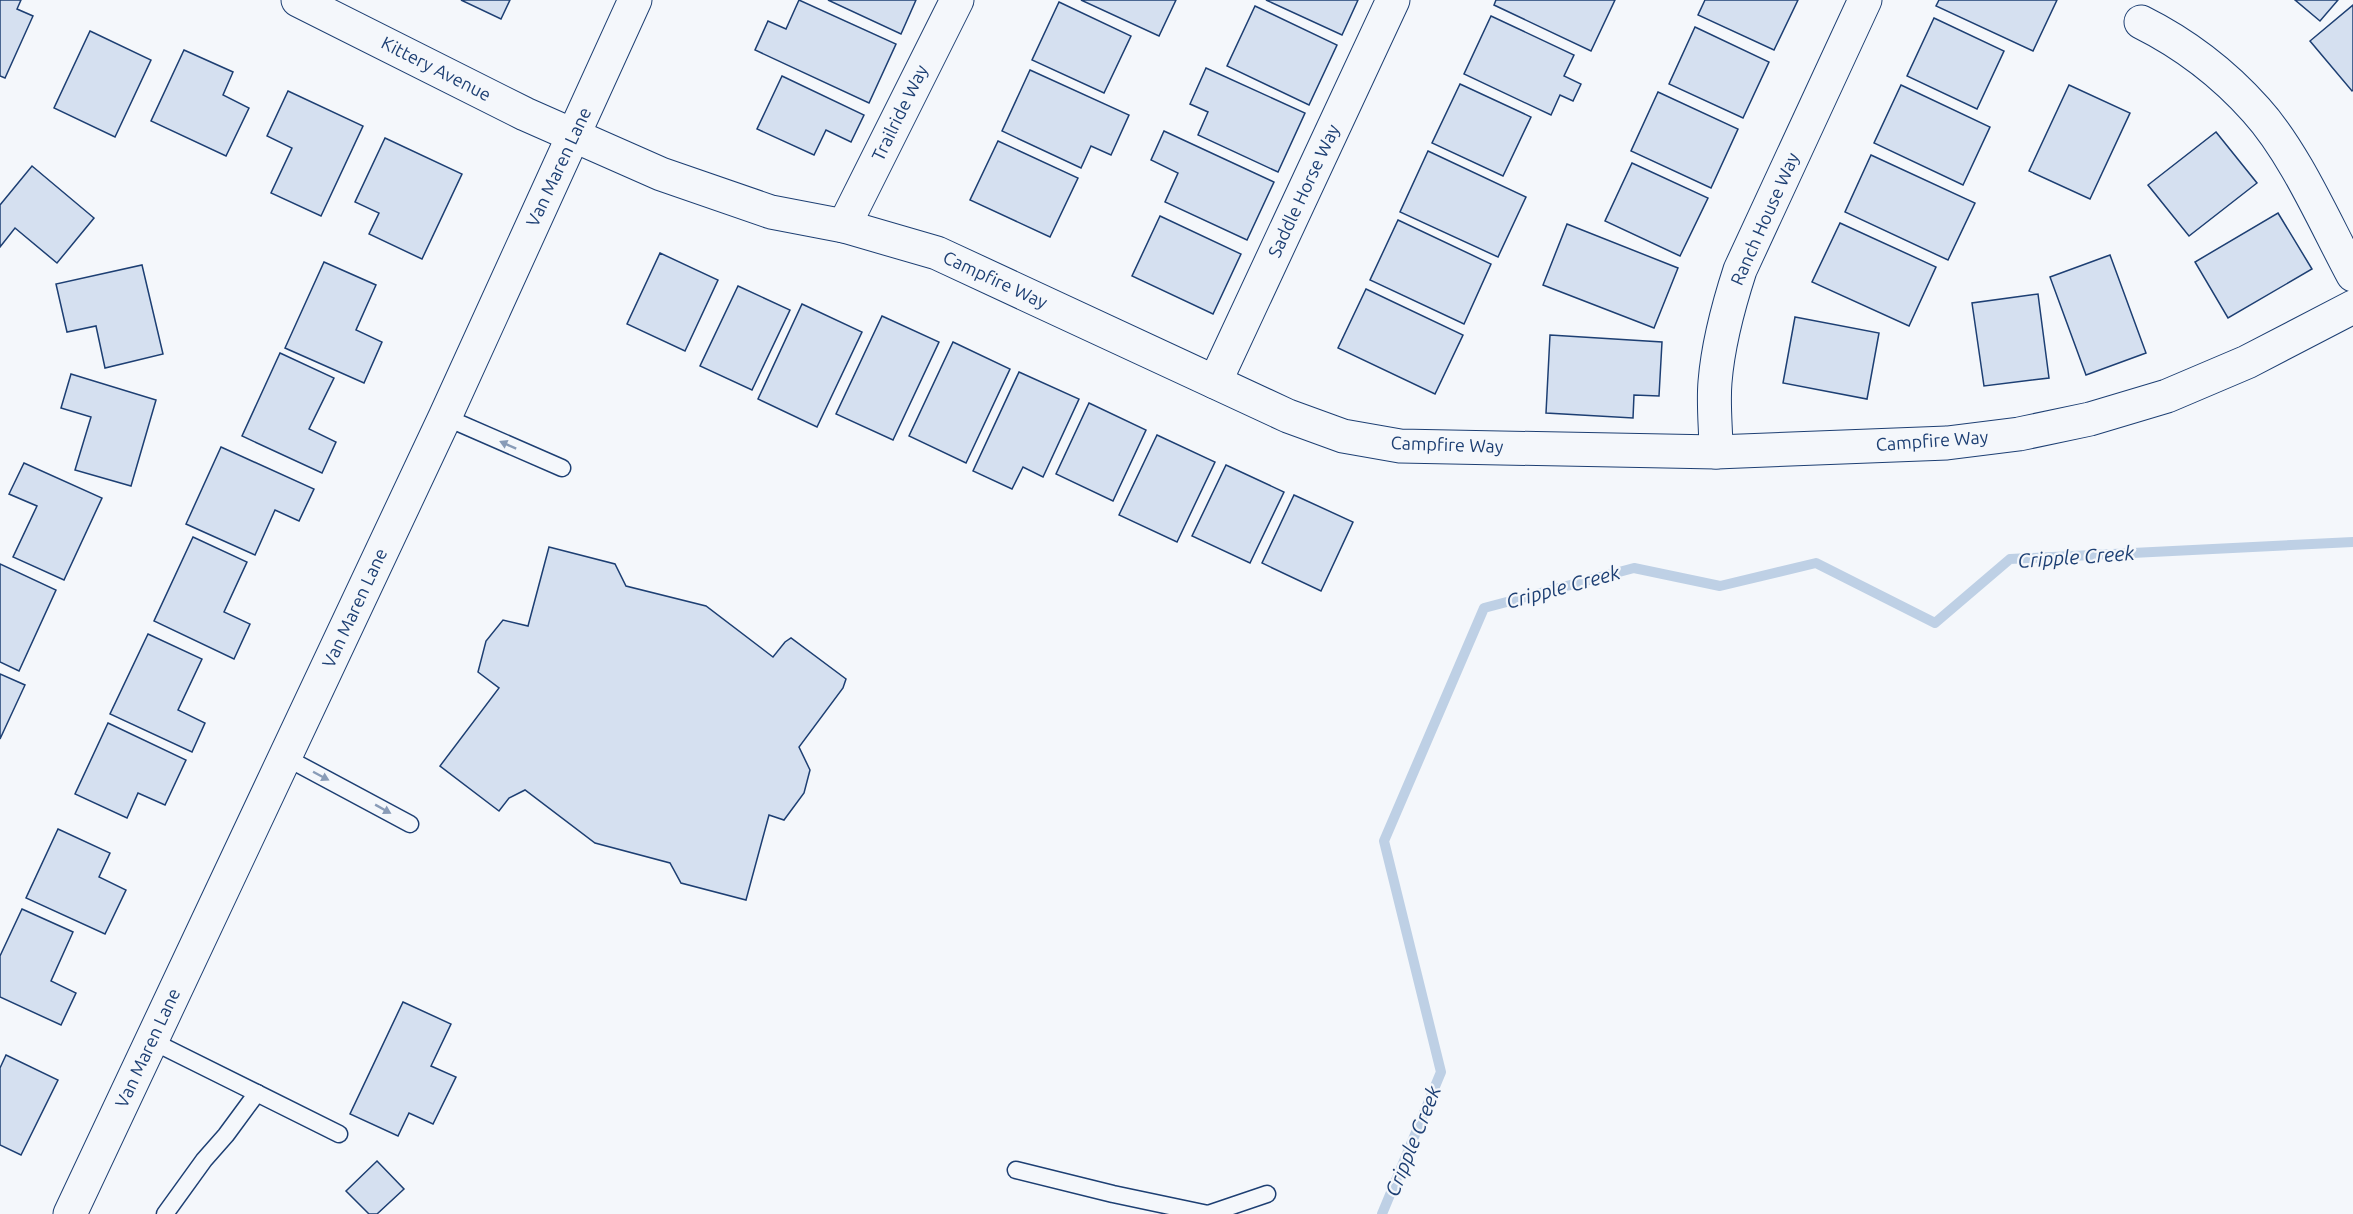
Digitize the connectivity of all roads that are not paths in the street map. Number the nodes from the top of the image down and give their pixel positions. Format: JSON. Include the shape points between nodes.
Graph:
{"nodes":[{"id":1,"x":298,"y":0,"type":"edge"},
{"id":2,"x":635,"y":0,"type":"edge"},
{"id":3,"x":957,"y":0,"type":"edge"},
{"id":4,"x":1393,"y":0,"type":"edge"},
{"id":5,"x":1865,"y":0,"type":"edge"},
{"id":6,"x":2141,"y":22,"type":"dead end"},
{"id":7,"x":575,"y":135,"type":"junction"},
{"id":8,"x":844,"y":226,"type":"junction"},
{"id":9,"x":2353,"y":275,"type":"edge"},
{"id":10,"x":2353,"y":307,"type":"edge"},
{"id":11,"x":1215,"y":382,"type":"junction"},
{"id":12,"x":445,"y":417,"type":"junction"},
{"id":13,"x":1716,"y":452,"type":"junction"},
{"id":14,"x":562,"y":468,"type":"dead end"},
{"id":15,"x":285,"y":757,"type":"junction"},
{"id":16,"x":410,"y":824,"type":"dead end"},
{"id":17,"x":152,"y":1041,"type":"junction"},
{"id":18,"x":257,"y":1093,"type":"junction"},
{"id":19,"x":339,"y":1134,"type":"dead end"},
{"id":20,"x":1016,"y":1170,"type":"dead end"},
{"id":21,"x":1267,"y":1194,"type":"dead end"},
{"id":22,"x":70,"y":1214,"type":"edge"},
{"id":23,"x":165,"y":1214,"type":"edge"}],
"edges":[{"from":1,"to":7,"type":"street","name":"Kittery Avenue","via":[[525,114]]},
{"from":2,"to":7,"type":"street","name":"Van Maren Lane"},
{"from":3,"to":8,"type":"street","name":"Trailride Way"},
{"from":4,"to":11,"type":"street","name":"Saddle Horse Way"},
{"from":5,"to":13,"type":"street","name":"Ranch House Way","via":[[1740,270],[1728,306],[1715,384]]},
{"from":6,"to":9,"type":"street","via":[[2169,36],[2217,70],[2257,111],[2285,149]]},
{"from":7,"to":8,"type":"street","name":"Campfire Way","via":[[661,174],[771,212]]},
{"from":7,"to":12,"type":"street","name":"Van Maren Lane"},
{"from":8,"to":11,"type":"street","name":"Campfire Way","via":[[937,253]]},
{"from":10,"to":13,"type":"street","name":"Campfire Way","via":[[2247,362],[2167,396],[2090,419],[2019,435],[1947,443]]},
{"from":11,"to":13,"type":"street","name":"Campfire Way","via":[[1343,436],[1400,446]]},
{"from":14,"to":12,"type":"lane","one_way":true},
{"from":12,"to":15,"type":"street","name":"Van Maren Lane"},
{"from":15,"to":16,"type":"lane","one_way":true},
{"from":15,"to":17,"type":"street","name":"Van Maren Lane"},
{"from":17,"to":18,"type":"lane"},
{"from":17,"to":22,"type":"street","name":"Van Maren Lane"},
{"from":18,"to":19,"type":"lane"},
{"from":18,"to":23,"type":"lane"},
{"from":20,"to":21,"type":"lane","via":[[1208,1214]]}]}
